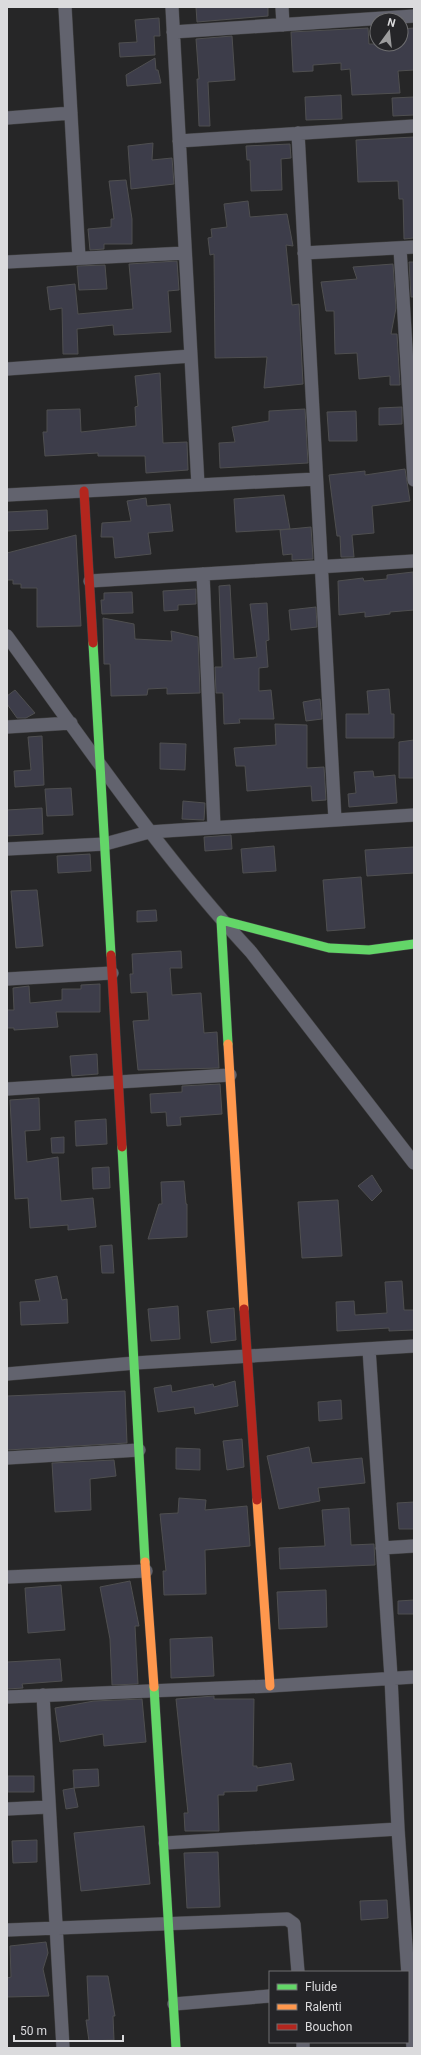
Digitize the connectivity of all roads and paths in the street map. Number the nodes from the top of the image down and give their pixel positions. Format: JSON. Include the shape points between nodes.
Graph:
{"nodes":[{"id":1,"x":64,"y":7,"type":"edge"},
{"id":2,"x":172,"y":7,"type":"edge"},
{"id":3,"x":282,"y":7,"type":"edge"},
{"id":4,"x":414,"y":16,"type":"edge"},
{"id":5,"x":283,"y":25,"type":"junction"},
{"id":6,"x":173,"y":32,"type":"junction"},
{"id":7,"x":71,"y":113,"type":"junction"},
{"id":8,"x":7,"y":118,"type":"edge"},
{"id":9,"x":414,"y":126,"type":"edge"},
{"id":10,"x":298,"y":134,"type":"junction"},
{"id":11,"x":179,"y":141,"type":"junction"},
{"id":12,"x":414,"y":247,"type":"edge"},
{"id":13,"x":400,"y":248,"type":"junction"},
{"id":14,"x":185,"y":253,"type":"junction"},
{"id":15,"x":304,"y":253,"type":"junction"},
{"id":16,"x":79,"y":258,"type":"junction"},
{"id":17,"x":7,"y":262,"type":"edge"},
{"id":18,"x":191,"y":356,"type":"junction"},
{"id":19,"x":7,"y":369,"type":"edge"},
{"id":20,"x":316,"y":479,"type":"junction"},
{"id":21,"x":414,"y":480,"type":"edge"},
{"id":22,"x":198,"y":485,"type":"junction"},
{"id":23,"x":84,"y":491,"type":"junction"},
{"id":24,"x":7,"y":495,"type":"edge"},
{"id":25,"x":414,"y":561,"type":"edge"},
{"id":26,"x":321,"y":566,"type":"junction"},
{"id":27,"x":203,"y":574,"type":"junction"},
{"id":28,"x":90,"y":581,"type":"junction"},
{"id":29,"x":7,"y":636,"type":"edge"},
{"id":30,"x":71,"y":723,"type":"junction"},
{"id":31,"x":7,"y":727,"type":"edge"},
{"id":32,"x":100,"y":766,"type":"junction"},
{"id":33,"x":414,"y":815,"type":"edge"},
{"id":34,"x":335,"y":820,"type":"junction"},
{"id":35,"x":214,"y":828,"type":"junction"},
{"id":36,"x":149,"y":832,"type":"junction"},
{"id":37,"x":105,"y":844,"type":"junction"},
{"id":38,"x":7,"y":849,"type":"edge"},
{"id":39,"x":221,"y":920,"type":"junction"},
{"id":40,"x":414,"y":944,"type":"edge"},
{"id":41,"x":112,"y":973,"type":"junction"},
{"id":42,"x":7,"y":978,"type":"edge"},
{"id":43,"x":230,"y":1075,"type":"junction"},
{"id":44,"x":119,"y":1082,"type":"junction"},
{"id":45,"x":7,"y":1089,"type":"edge"},
{"id":46,"x":414,"y":1163,"type":"edge"},
{"id":47,"x":414,"y":1346,"type":"edge"},
{"id":48,"x":369,"y":1349,"type":"junction"},
{"id":49,"x":247,"y":1356,"type":"junction"},
{"id":50,"x":135,"y":1363,"type":"junction"},
{"id":51,"x":7,"y":1374,"type":"edge"},
{"id":52,"x":139,"y":1450,"type":"junction"},
{"id":53,"x":7,"y":1458,"type":"edge"},
{"id":54,"x":414,"y":1546,"type":"edge"},
{"id":55,"x":382,"y":1548,"type":"junction"},
{"id":56,"x":146,"y":1571,"type":"junction"},
{"id":57,"x":7,"y":1577,"type":"edge"},
{"id":58,"x":414,"y":1676,"type":"edge"},
{"id":59,"x":391,"y":1677,"type":"junction"},
{"id":60,"x":270,"y":1686,"type":"junction"},
{"id":61,"x":154,"y":1690,"type":"junction"},
{"id":62,"x":43,"y":1695,"type":"junction"},
{"id":63,"x":7,"y":1697,"type":"edge"},
{"id":64,"x":48,"y":1807,"type":"junction"},
{"id":65,"x":7,"y":1809,"type":"edge"},
{"id":66,"x":398,"y":1829,"type":"junction"},
{"id":67,"x":165,"y":1843,"type":"junction"},
{"id":68,"x":169,"y":1924,"type":"junction"},
{"id":69,"x":56,"y":1927,"type":"junction"},
{"id":70,"x":7,"y":1930,"type":"edge"},
{"id":71,"x":298,"y":1971,"type":"edge"},
{"id":72,"x":409,"y":1971,"type":"edge"},
{"id":73,"x":409,"y":1973,"type":"edge"},
{"id":74,"x":410,"y":1986,"type":"edge"},
{"id":75,"x":269,"y":1996,"type":"edge"},
{"id":76,"x":174,"y":2004,"type":"junction"},
{"id":77,"x":63,"y":2048,"type":"edge"},
{"id":78,"x":176,"y":2048,"type":"edge"},
{"id":79,"x":413,"y":2048,"type":"edge"}],
"edges":[{"from":1,"to":7,"type":"street"},
{"from":2,"to":6,"type":"street"},
{"from":3,"to":5,"type":"street"},
{"from":4,"to":5,"type":"street"},
{"from":5,"to":6,"type":"street"},
{"from":6,"to":11,"type":"street"},
{"from":7,"to":8,"type":"street"},
{"from":7,"to":16,"type":"street"},
{"from":9,"to":10,"type":"street"},
{"from":10,"to":11,"type":"street"},
{"from":10,"to":15,"type":"street"},
{"from":11,"to":14,"type":"street"},
{"from":12,"to":13,"type":"street"},
{"from":13,"to":15,"type":"street"},
{"from":13,"to":21,"type":"street"},
{"from":14,"to":16,"type":"street"},
{"from":14,"to":18,"type":"street"},
{"from":15,"to":20,"type":"street"},
{"from":16,"to":17,"type":"street"},
{"from":18,"to":19,"type":"street"},
{"from":18,"to":22,"type":"street"},
{"from":20,"to":22,"type":"street"},
{"from":20,"to":26,"type":"street"},
{"from":22,"to":23,"type":"street"},
{"from":23,"to":24,"type":"street"},
{"from":23,"to":28,"type":"street"},
{"from":25,"to":26,"type":"street"},
{"from":26,"to":27,"type":"street"},
{"from":26,"to":34,"type":"street"},
{"from":27,"to":28,"type":"street"},
{"from":27,"to":35,"type":"street"},
{"from":28,"to":32,"type":"street"},
{"from":29,"to":30,"type":"street"},
{"from":30,"to":31,"type":"street"},
{"from":30,"to":32,"type":"street"},
{"from":32,"to":36,"type":"street"},
{"from":32,"to":37,"type":"street"},
{"from":33,"to":34,"type":"street"},
{"from":34,"to":35,"type":"street"},
{"from":35,"to":36,"type":"street"},
{"from":36,"to":37,"type":"street"},
{"from":36,"to":39,"type":"street"},
{"from":37,"to":38,"type":"street"},
{"from":37,"to":41,"type":"street"},
{"from":39,"to":40,"type":"street","via":[[329,948],[369,950]]},
{"from":39,"to":43,"type":"street"},
{"from":39,"to":46,"type":"street","via":[[251,952]]},
{"from":41,"to":42,"type":"street"},
{"from":41,"to":44,"type":"street"},
{"from":43,"to":44,"type":"street"},
{"from":43,"to":49,"type":"street"},
{"from":44,"to":45,"type":"street"},
{"from":44,"to":50,"type":"street"},
{"from":47,"to":48,"type":"street"},
{"from":48,"to":49,"type":"street"},
{"from":48,"to":55,"type":"street"},
{"from":49,"to":50,"type":"street"},
{"from":49,"to":60,"type":"street"},
{"from":50,"to":51,"type":"street"},
{"from":50,"to":52,"type":"street"},
{"from":52,"to":53,"type":"street"},
{"from":52,"to":56,"type":"street"},
{"from":54,"to":55,"type":"street"},
{"from":55,"to":59,"type":"street"},
{"from":56,"to":57,"type":"street"},
{"from":56,"to":61,"type":"street"},
{"from":58,"to":59,"type":"street"},
{"from":59,"to":60,"type":"street"},
{"from":59,"to":66,"type":"street"},
{"from":60,"to":61,"type":"street"},
{"from":61,"to":62,"type":"street"},
{"from":61,"to":67,"type":"street"},
{"from":62,"to":63,"type":"street"},
{"from":62,"to":64,"type":"street"},
{"from":64,"to":65,"type":"street"},
{"from":64,"to":69,"type":"street"},
{"from":66,"to":67,"type":"street"},
{"from":66,"to":72,"type":"street"},
{"from":67,"to":68,"type":"street"},
{"from":68,"to":69,"type":"street"},
{"from":68,"to":71,"type":"street","via":[[290,1920],[294,1924]]},
{"from":68,"to":76,"type":"street"},
{"from":69,"to":70,"type":"street"},
{"from":69,"to":77,"type":"street"},
{"from":73,"to":74,"type":"street"},
{"from":74,"to":79,"type":"street"},
{"from":75,"to":76,"type":"street"},
{"from":76,"to":78,"type":"street"}]}
